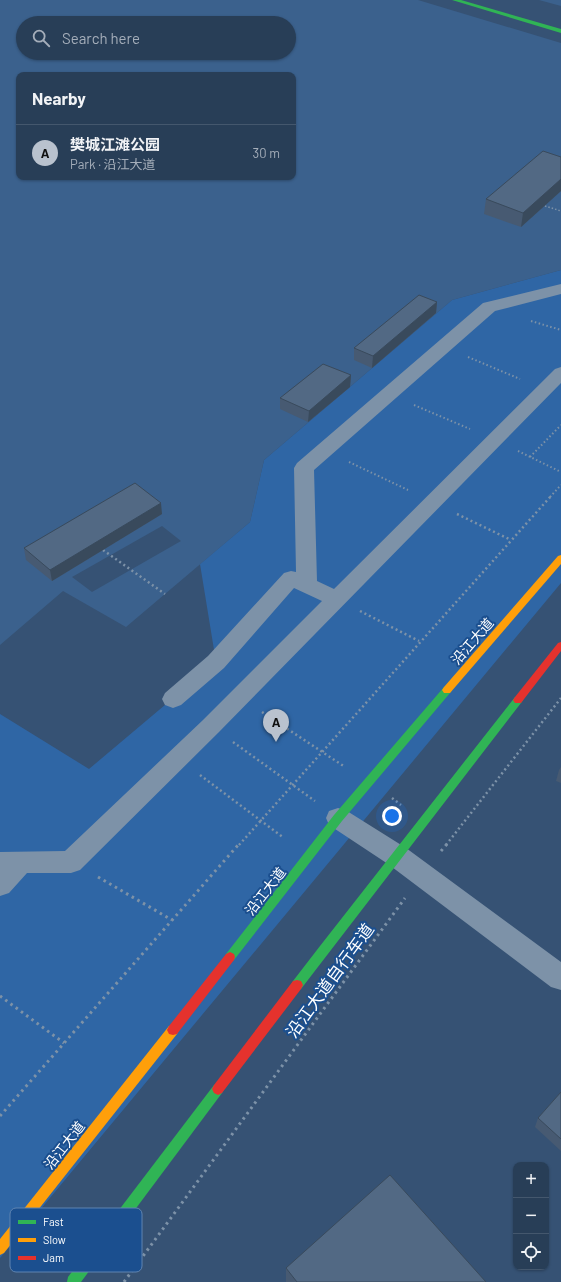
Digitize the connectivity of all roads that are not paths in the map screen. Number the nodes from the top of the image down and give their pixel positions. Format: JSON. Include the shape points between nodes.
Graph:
{"nodes":[{"id":1,"x":455,"y":0,"type":"edge"},
{"id":2,"x":561,"y":32,"type":"edge"},
{"id":3,"x":561,"y":289,"type":"edge"},
{"id":4,"x":561,"y":373,"type":"edge"},
{"id":5,"x":561,"y":558,"type":"edge"},
{"id":6,"x":307,"y":585,"type":"junction"},
{"id":7,"x":337,"y":599,"type":"junction"},
{"id":8,"x":561,"y":645,"type":"edge"},
{"id":9,"x":172,"y":699,"type":"dead end"},
{"id":10,"x":338,"y":818,"type":"junction"},
{"id":11,"x":397,"y":856,"type":"junction"},
{"id":12,"x":11,"y":863,"type":"edge"},
{"id":13,"x":0,"y":885,"type":"edge"},
{"id":14,"x":561,"y":978,"type":"edge"},
{"id":15,"x":32,"y":1208,"type":"edge"},
{"id":16,"x":129,"y":1208,"type":"edge"},
{"id":17,"x":10,"y":1236,"type":"edge"},
{"id":18,"x":0,"y":1249,"type":"edge"},
{"id":19,"x":81,"y":1272,"type":"edge"},
{"id":20,"x":73,"y":1282,"type":"edge"}],
"edges":[{"from":1,"to":2,"type":"main road"},
{"from":3,"to":6,"type":"street","via":[[489,307],[304,468]]},
{"from":4,"to":7,"type":"street"},
{"from":5,"to":10,"type":"main road","name":"沿江大道"},
{"from":6,"to":7,"type":"street"},
{"from":6,"to":9,"type":"street","via":[[291,578],[216,662]]},
{"from":7,"to":12,"type":"street","via":[[71,862]]},
{"from":8,"to":11,"type":"main road"},
{"from":10,"to":11,"type":"street"},
{"from":10,"to":15,"type":"main road","name":"沿江大道"},
{"from":11,"to":14,"type":"street"},
{"from":11,"to":16,"type":"main road","via":[[362,898]]},
{"from":12,"to":13,"type":"street"},
{"from":17,"to":18,"type":"main road","name":"沿江大道"},
{"from":19,"to":20,"type":"main road"}]}
